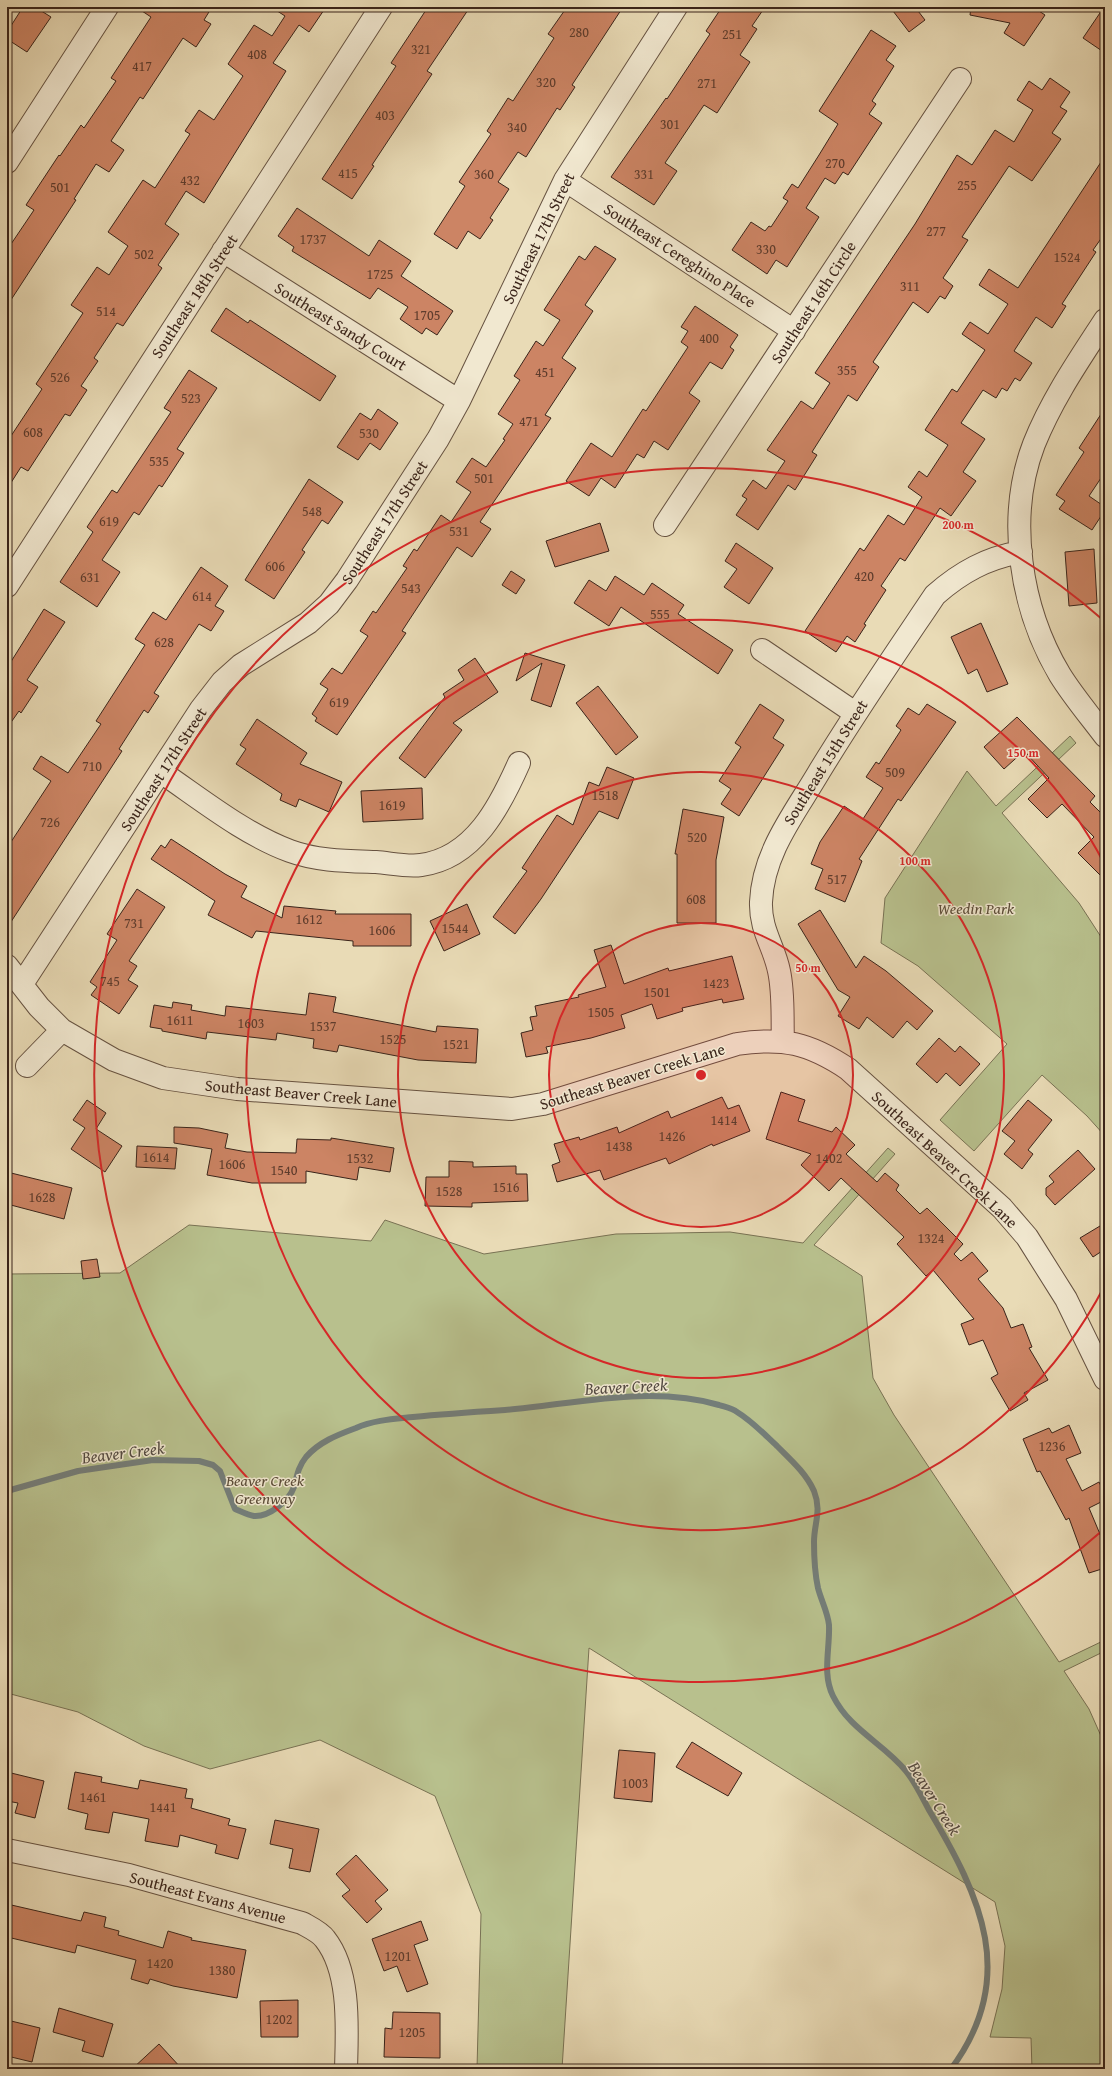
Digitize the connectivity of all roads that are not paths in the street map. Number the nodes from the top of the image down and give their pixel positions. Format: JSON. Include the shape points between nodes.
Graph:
{"nodes":[{"id":1,"x":107,"y":7,"type":"edge"},
{"id":2,"x":381,"y":7,"type":"edge"},
{"id":3,"x":676,"y":7,"type":"edge"},
{"id":4,"x":960,"y":79,"type":"dead end"},
{"id":5,"x":7,"y":162,"type":"edge"},
{"id":6,"x":565,"y":180,"type":"junction"},
{"id":7,"x":223,"y":251,"type":"junction"},
{"id":8,"x":1105,"y":320,"type":"edge"},
{"id":9,"x":794,"y":330,"type":"junction"},
{"id":10,"x":459,"y":401,"type":"junction"},
{"id":11,"x":665,"y":525,"type":"dead end"},
{"id":12,"x":1021,"y":552,"type":"junction"},
{"id":13,"x":7,"y":586,"type":"edge"},
{"id":14,"x":762,"y":650,"type":"dead end"},
{"id":15,"x":855,"y":713,"type":"junction"},
{"id":16,"x":1105,"y":736,"type":"edge"},
{"id":17,"x":519,"y":763,"type":"dead end"},
{"id":18,"x":161,"y":772,"type":"junction"},
{"id":19,"x":7,"y":966,"type":"edge"},
{"id":20,"x":22,"y":984,"type":"junction"},
{"id":21,"x":62,"y":1030,"type":"junction"},
{"id":22,"x":783,"y":1041,"type":"junction"},
{"id":23,"x":28,"y":1066,"type":"dead end"},
{"id":24,"x":1105,"y":1378,"type":"edge"},
{"id":25,"x":7,"y":1850,"type":"edge"},
{"id":26,"x":346,"y":2069,"type":"edge"}],
"edges":[{"from":1,"to":5,"type":"street"},
{"from":2,"to":7,"type":"street","name":"Southeast 18th Street"},
{"from":3,"to":6,"type":"street","name":"Southeast 17th Street"},
{"from":4,"to":9,"type":"street","name":"Southeast 16th Circle"},
{"from":6,"to":9,"type":"street","name":"Southeast Cereghino Place"},
{"from":6,"to":10,"type":"street","name":"Southeast 17th Street"},
{"from":7,"to":10,"type":"street","name":"Southeast Sandy Court"},
{"from":7,"to":13,"type":"street","name":"Southeast 18th Street"},
{"from":8,"to":12,"type":"street","via":[[1058,394],[1034,444],[1022,493]]},
{"from":9,"to":11,"type":"street","name":"Southeast 16th Circle"},
{"from":10,"to":18,"type":"street","name":"Southeast 17th Street","via":[[438,439],[329,604],[308,623],[241,665],[222,682],[201,709]]},
{"from":12,"to":15,"type":"street","name":"Southeast 15th Street","via":[[998,556],[976,565],[952,579],[935,595]]},
{"from":12,"to":16,"type":"street","via":[[1028,597],[1046,646],[1060,675]]},
{"from":14,"to":15,"type":"street"},
{"from":15,"to":22,"type":"street","name":"Southeast 15th Street","via":[[783,829],[764,877],[761,902],[763,928],[779,971]]},
{"from":17,"to":18,"type":"street","via":[[504,797],[484,827],[449,856],[421,865],[324,859],[291,851],[262,839]]},
{"from":18,"to":20,"type":"street","name":"Southeast 17th Street"},
{"from":19,"to":20,"type":"street","name":"Southeast Beaver Creek Lane"},
{"from":20,"to":21,"type":"street","name":"Southeast Beaver Creek Lane","via":[[39,1007]]},
{"from":21,"to":22,"type":"street","name":"Southeast Beaver Creek Lane","via":[[114,1060],[163,1078],[237,1089],[512,1109],[543,1104],[737,1044]]},
{"from":21,"to":23,"type":"street"},
{"from":22,"to":24,"type":"street","name":"Southeast Beaver Creek Lane","via":[[809,1047],[848,1069],[1002,1208],[1027,1237],[1050,1271]]},
{"from":25,"to":26,"type":"street","name":"Southeast Evans Avenue","via":[[129,1875],[302,1923],[324,1938],[338,1962],[348,2015]]}]}
